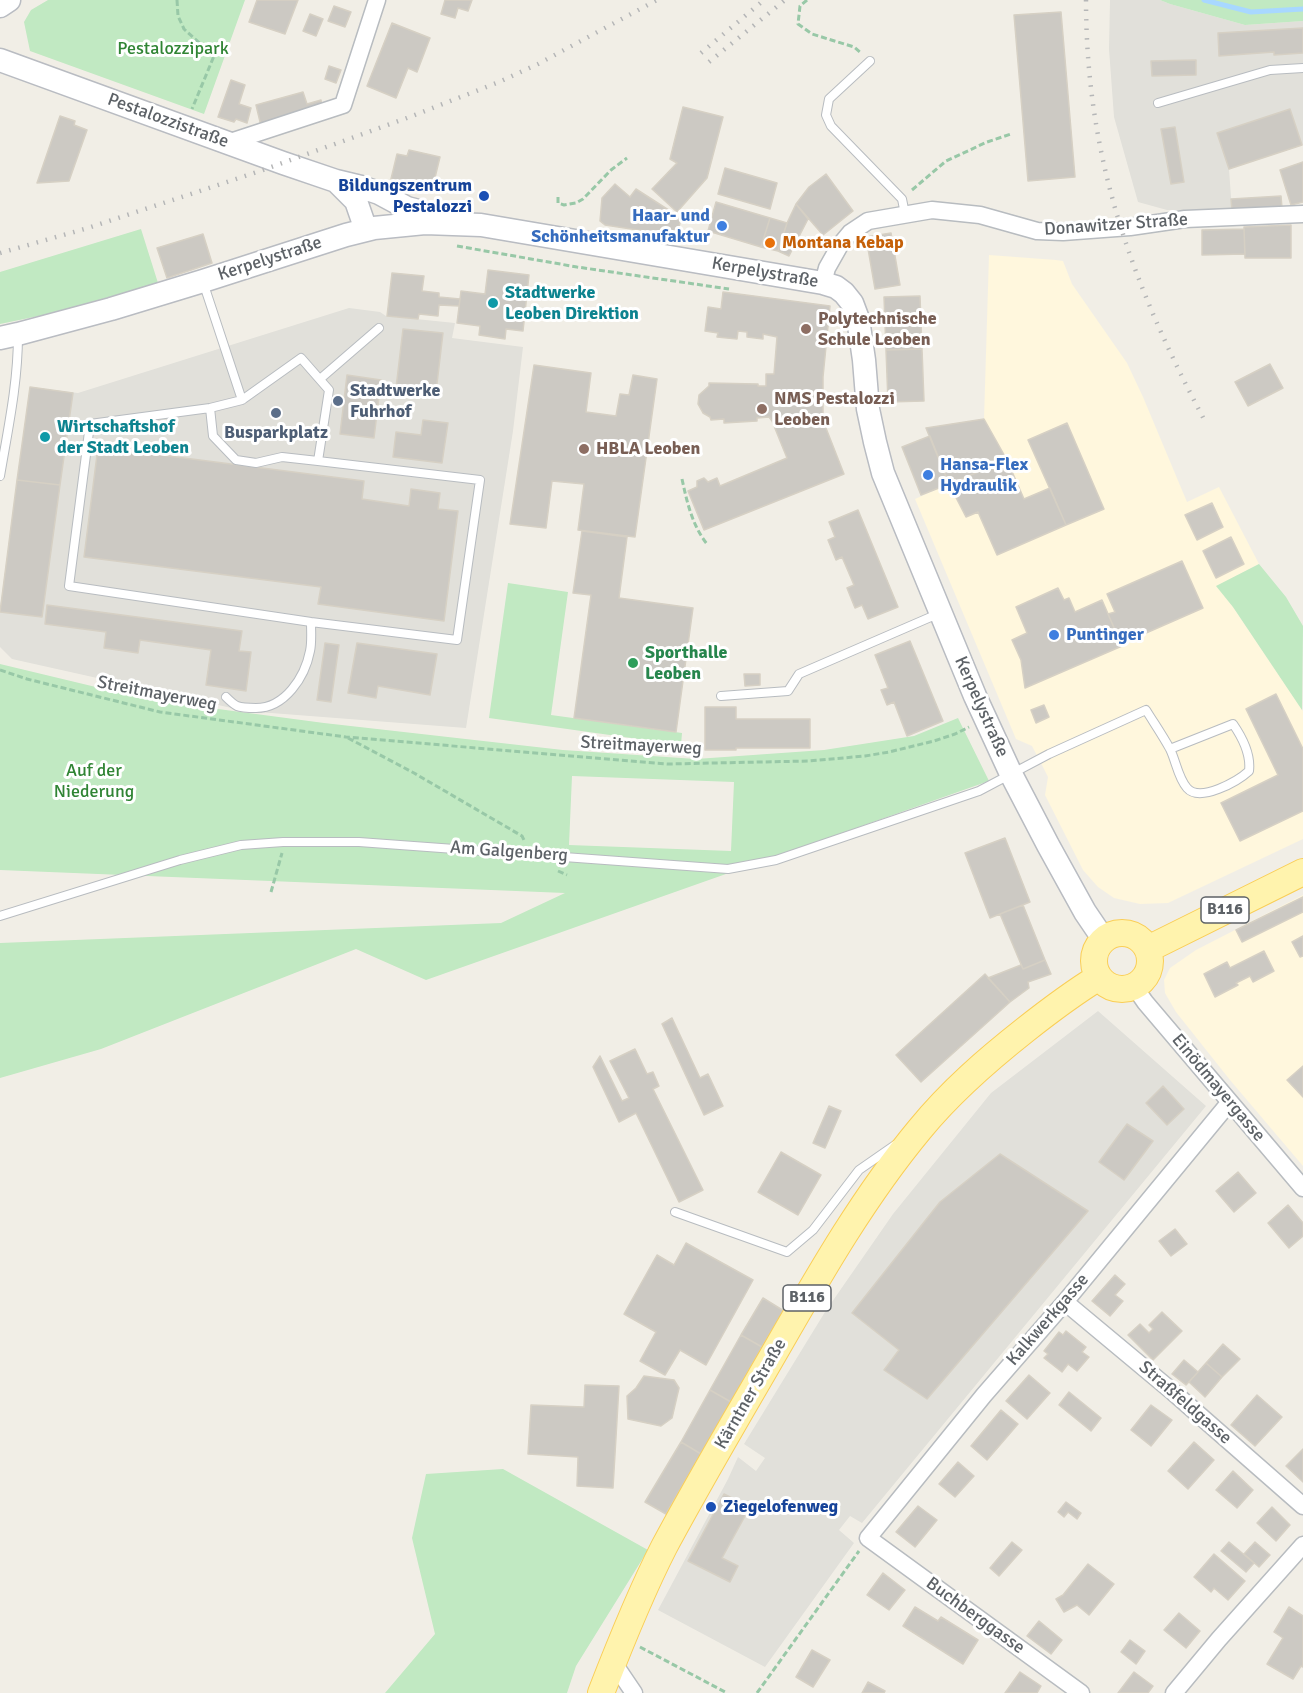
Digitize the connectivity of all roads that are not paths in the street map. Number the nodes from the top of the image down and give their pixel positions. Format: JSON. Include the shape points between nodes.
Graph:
{"nodes":[{"id":1,"x":9,"y":0,"type":"edge"},
{"id":2,"x":377,"y":0,"type":"edge"},
{"id":3,"x":0,"y":6,"type":"edge"},
{"id":4,"x":0,"y":60,"type":"edge"},
{"id":5,"x":870,"y":61,"type":"road end"},
{"id":6,"x":1303,"y":68,"type":"edge"},
{"id":7,"x":1158,"y":103,"type":"dead end"},
{"id":8,"x":227,"y":143,"type":"junction"},
{"id":9,"x":336,"y":181,"type":"junction"},
{"id":10,"x":379,"y":193,"type":"junction"},
{"id":11,"x":1303,"y":213,"type":"edge"},
{"id":12,"x":905,"y":214,"type":"junction"},
{"id":13,"x":471,"y":224,"type":"junction"},
{"id":14,"x":374,"y":228,"type":"junction"},
{"id":15,"x":203,"y":281,"type":"junction"},
{"id":16,"x":823,"y":283,"type":"junction"},
{"id":17,"x":379,"y":328,"type":"dead end"},
{"id":18,"x":9,"y":336,"type":"edge"},
{"id":19,"x":320,"y":379,"type":"junction"},
{"id":20,"x":242,"y":400,"type":"junction"},
{"id":21,"x":210,"y":408,"type":"junction"},
{"id":22,"x":318,"y":461,"type":"junction"},
{"id":23,"x":0,"y":476,"type":"edge"},
{"id":24,"x":941,"y":613,"type":"junction"},
{"id":25,"x":311,"y":622,"type":"junction"},
{"id":26,"x":721,"y":696,"type":"dead end"},
{"id":27,"x":226,"y":697,"type":"dead end"},
{"id":28,"x":1170,"y":749,"type":"junction"},
{"id":29,"x":1011,"y":774,"type":"junction"},
{"id":30,"x":1303,"y":872,"type":"edge"},
{"id":31,"x":0,"y":916,"type":"edge"},
{"id":32,"x":1104,"y":940,"type":"junction"},
{"id":33,"x":1148,"y":949,"type":"junction"},
{"id":34,"x":1099,"y":977,"type":"junction"},
{"id":35,"x":1134,"y":986,"type":"junction"},
{"id":36,"x":1229,"y":1103,"type":"junction"},
{"id":37,"x":920,"y":1128,"type":"junction"},
{"id":38,"x":1303,"y":1188,"type":"edge"},
{"id":39,"x":675,"y":1212,"type":"dead end"},
{"id":40,"x":1065,"y":1302,"type":"junction"},
{"id":41,"x":1303,"y":1506,"type":"edge"},
{"id":42,"x":868,"y":1538,"type":"joint"},
{"id":43,"x":1303,"y":1545,"type":"edge"},
{"id":44,"x":617,"y":1651,"type":"junction"},
{"id":45,"x":631,"y":1691,"type":"edge"},
{"id":46,"x":601,"y":1693,"type":"edge"},
{"id":47,"x":1081,"y":1693,"type":"edge"},
{"id":48,"x":1174,"y":1693,"type":"edge"}],
"edges":[{"from":1,"to":3,"type":"main road"},
{"from":2,"to":8,"type":"street","via":[[343,105]]},
{"from":4,"to":8,"type":"main road","name":"Pestalozzistraße"},
{"from":5,"to":12,"type":"lane","via":[[829,99],[826,115],[831,126],[902,199]]},
{"from":6,"to":7,"type":"lane","via":[[1270,70]]},
{"from":8,"to":9,"type":"main road","name":"Pestalozzistraße"},
{"from":9,"to":10,"type":"main road","name":"Pestalozzistraße"},
{"from":9,"to":14,"type":"main road","name":"Pestalozzistraße"},
{"from":10,"to":13,"type":"main road","name":"Pestalozzistraße","via":[[407,208]]},
{"from":10,"to":14,"type":"main road","via":[[384,214]]},
{"from":11,"to":12,"type":"street","name":"Donawitzer Straße","via":[[1185,219],[1063,232],[1037,231],[980,215],[932,210]]},
{"from":12,"to":16,"type":"street","name":"Donawitzer Straße","via":[[868,221],[850,232],[827,268]]},
{"from":13,"to":14,"type":"main road","name":"Kerpelystraße"},
{"from":13,"to":16,"type":"main road","name":"Kerpelystraße"},
{"from":14,"to":15,"type":"main road","name":"Kerpelystraße"},
{"from":15,"to":18,"type":"main road","name":"Kerpelystraße"},
{"from":15,"to":20,"type":"lane"},
{"from":16,"to":24,"type":"main road","name":"Kerpelystraße","via":[[844,293],[858,318],[868,409],[883,473]]},
{"from":17,"to":19,"type":"lane"},
{"from":18,"to":23,"type":"lane","via":[[16,378]]},
{"from":19,"to":20,"type":"lane","via":[[301,358]]},
{"from":19,"to":22,"type":"lane","via":[[329,390]]},
{"from":20,"to":21,"type":"lane"},
{"from":21,"to":22,"type":"lane","via":[[213,436],[236,460],[256,463],[282,457]]},
{"from":21,"to":25,"type":"lane","via":[[90,424],[69,586]]},
{"from":22,"to":25,"type":"lane","via":[[480,480],[457,640]]},
{"from":24,"to":26,"type":"lane","via":[[799,674],[788,691]]},
{"from":24,"to":29,"type":"main road","name":"Kerpelystraße"},
{"from":25,"to":27,"type":"lane","via":[[308,660],[296,686],[284,698],[262,708],[248,708],[237,706]]},
{"from":28,"to":28,"type":"lane","via":[[1233,723],[1250,762],[1250,771],[1224,787],[1193,792],[1186,788]]},
{"from":28,"to":29,"type":"lane","name":"Am Galgenberg","via":[[1146,710]]},
{"from":29,"to":31,"type":"lane","name":"Am Galgenberg","via":[[979,791],[776,860],[728,869],[359,842],[283,842],[241,845],[180,860]]},
{"from":29,"to":32,"type":"main road","name":"Kerpelystraße"},
{"from":30,"to":33,"type":"main road","number":"B116"},
{"from":32,"to":33,"type":"main road","via":[[1113,934],[1133,935]]},
{"from":32,"to":34,"type":"main road","via":[[1095,953]]},
{"from":33,"to":35,"type":"main road","via":[[1149,970]]},
{"from":34,"to":35,"type":"main road","via":[[1115,988]]},
{"from":34,"to":37,"type":"main road","name":"Kärntner Straße","number":"B116","via":[[1072,993],[995,1054]]},
{"from":35,"to":36,"type":"street","name":"Einödmayergasse"},
{"from":36,"to":38,"type":"street","name":"Einödmayergasse"},
{"from":36,"to":40,"type":"street","name":"Kalkwerkgasse"},
{"from":37,"to":39,"type":"lane","via":[[859,1170],[813,1230],[787,1252]]},
{"from":37,"to":44,"type":"main road","name":"Kärntner Straße","number":"B116","via":[[873,1190],[824,1268],[726,1437],[664,1549]]},
{"from":40,"to":41,"type":"street","name":"Straßfeldgasse"},
{"from":40,"to":42,"type":"street","name":"Kalkwerkgasse"},
{"from":42,"to":47,"type":"street","name":"Buchberggasse"},
{"from":43,"to":48,"type":"street"},
{"from":44,"to":45,"type":"street"},
{"from":44,"to":46,"type":"main road","name":"Kärntner Straße","number":"B116"}]}
